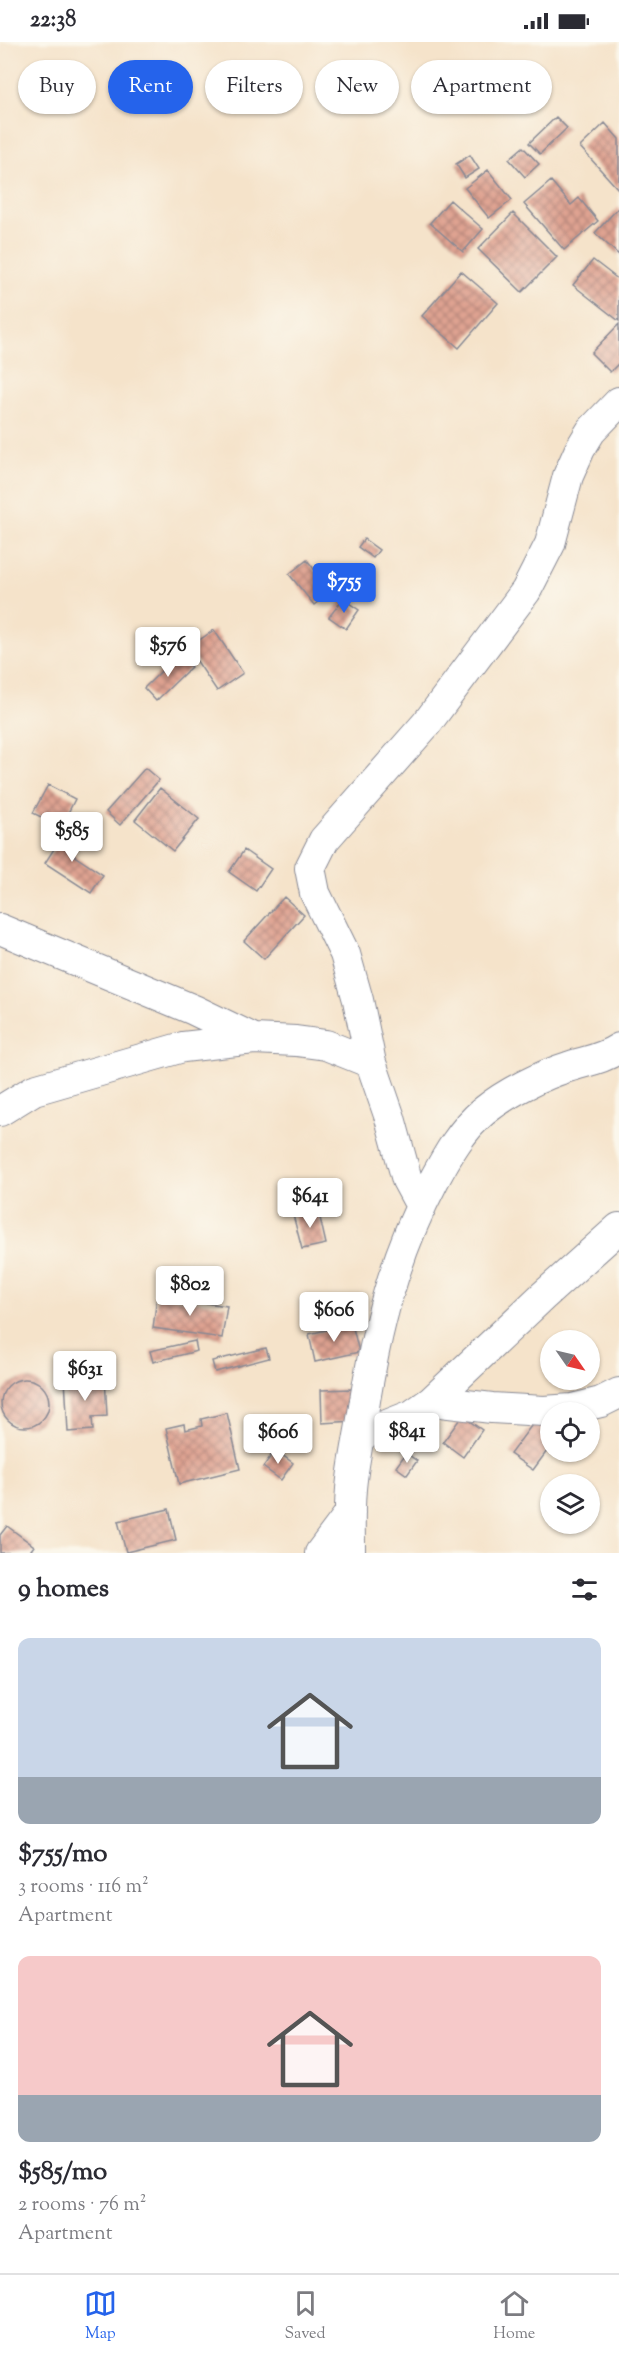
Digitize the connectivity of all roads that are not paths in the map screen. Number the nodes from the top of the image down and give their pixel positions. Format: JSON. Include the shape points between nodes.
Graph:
{"nodes":[{"id":1,"x":619,"y":402,"type":"edge"},
{"id":2,"x":0,"y":929,"type":"edge"},
{"id":3,"x":254,"y":1039,"type":"junction"},
{"id":4,"x":619,"y":1048,"type":"edge"},
{"id":5,"x":370,"y":1063,"type":"junction"},
{"id":6,"x":0,"y":1111,"type":"edge"},
{"id":7,"x":421,"y":1206,"type":"junction"},
{"id":8,"x":619,"y":1228,"type":"edge"},
{"id":9,"x":619,"y":1393,"type":"edge"},
{"id":10,"x":432,"y":1401,"type":"junction"},
{"id":11,"x":359,"y":1436,"type":"junction"},
{"id":12,"x":350,"y":1513,"type":"junction"},
{"id":13,"x":320,"y":1553,"type":"edge"},
{"id":14,"x":350,"y":1553,"type":"edge"}],
"edges":[{"from":1,"to":5,"type":"street","via":[[591,431],[580,449],[568,476],[550,544],[526,591],[427,723],[316,852],[310,868],[315,893],[345,954]]},
{"from":2,"to":3,"type":"street"},
{"from":3,"to":5,"type":"street","via":[[326,1045]]},
{"from":3,"to":6,"type":"street","via":[[183,1047],[87,1074],[34,1090]]},
{"from":4,"to":7,"type":"street","via":[[605,1057],[567,1067],[528,1084],[484,1111],[446,1158]]},
{"from":5,"to":7,"type":"street","via":[[407,1180]]},
{"from":7,"to":11,"type":"street","via":[[390,1283]]},
{"from":8,"to":10,"type":"street"},
{"from":9,"to":10,"type":"street","via":[[573,1410],[492,1408]]},
{"from":10,"to":11,"type":"street","via":[[412,1415]]},
{"from":11,"to":12,"type":"street"},
{"from":12,"to":13,"type":"street"},
{"from":12,"to":14,"type":"street"}]}
